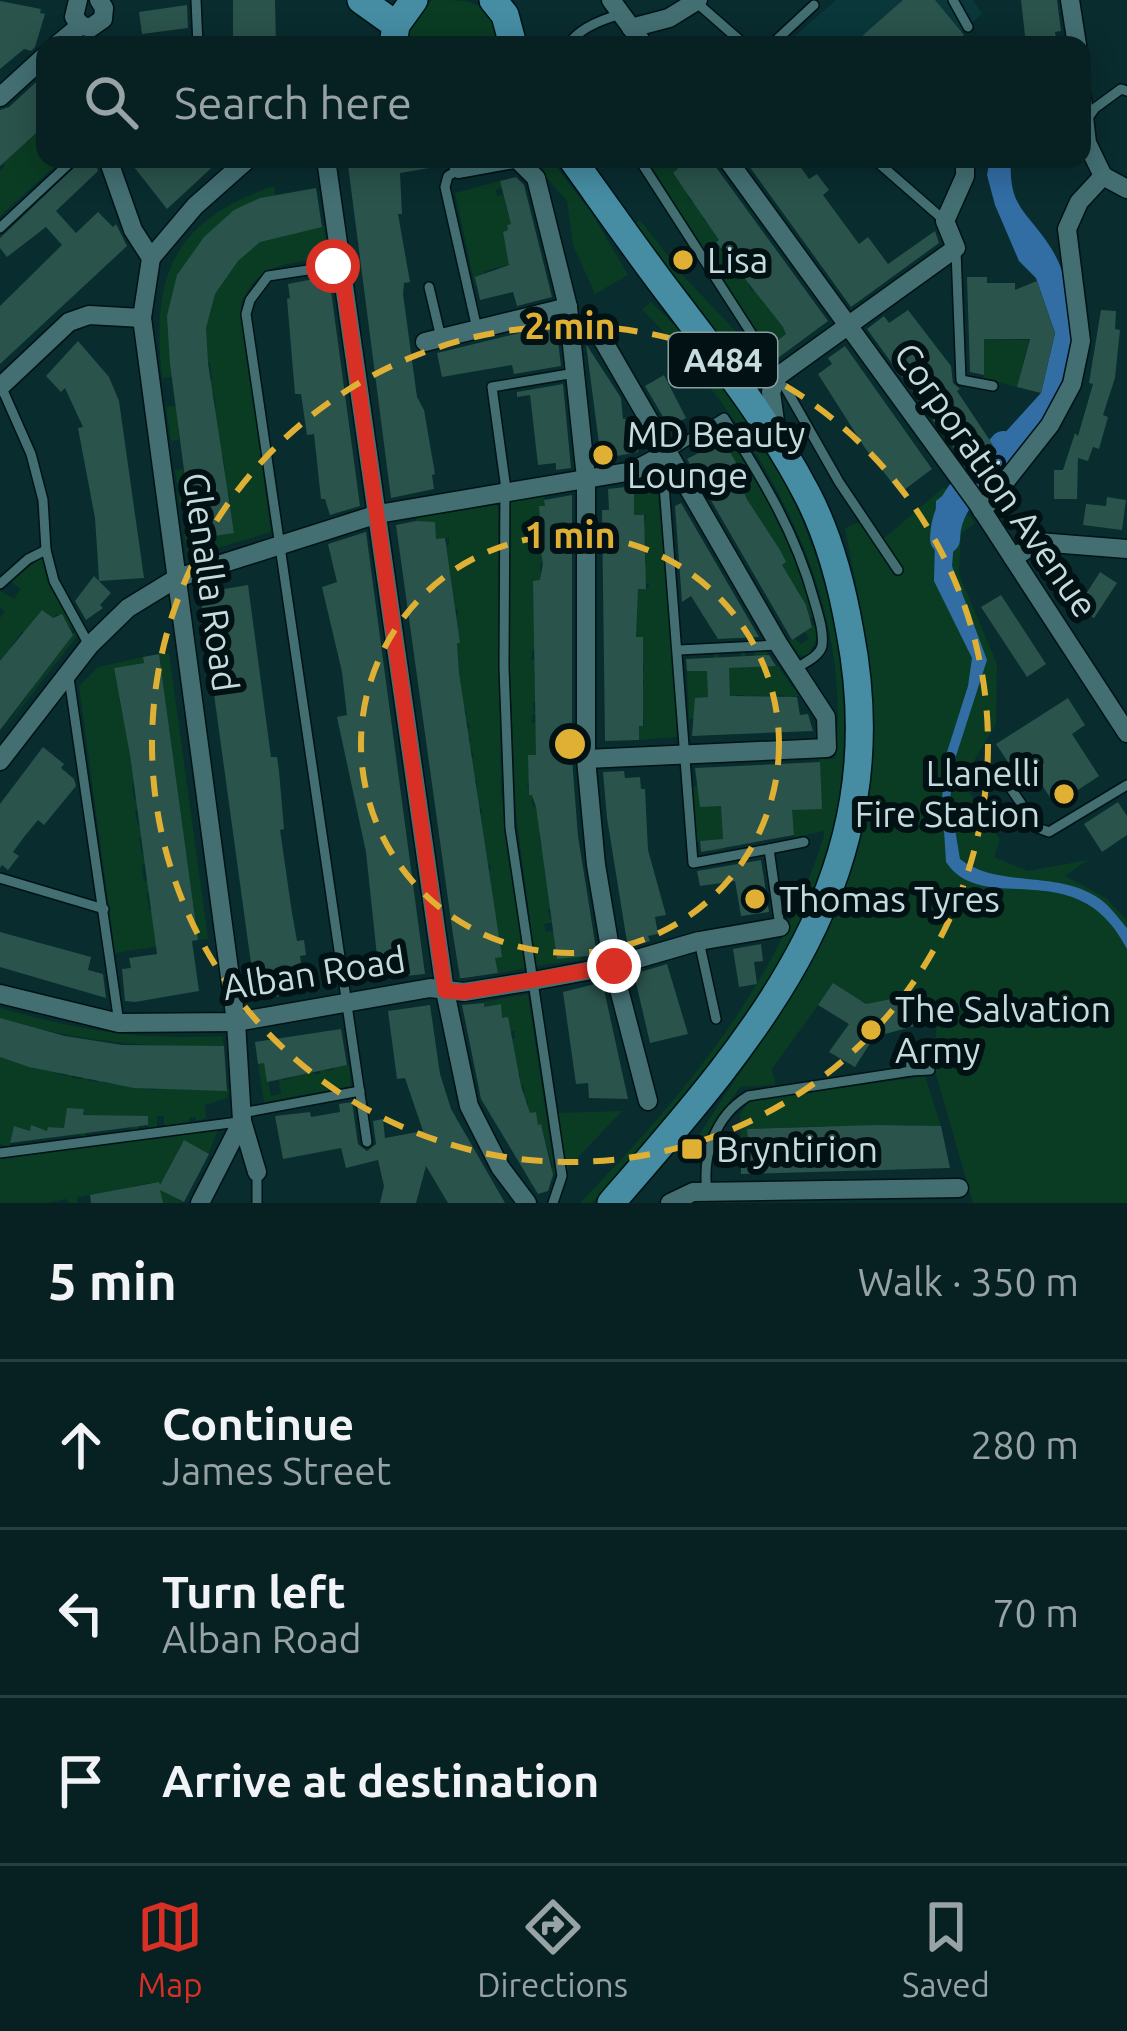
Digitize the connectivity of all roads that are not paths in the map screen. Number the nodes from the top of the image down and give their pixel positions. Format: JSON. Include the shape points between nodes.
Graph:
{"nodes":[{"id":1,"x":196,"y":0,"type":"edge"},
{"id":2,"x":362,"y":0,"type":"edge"},
{"id":3,"x":414,"y":0,"type":"edge"},
{"id":4,"x":531,"y":0,"type":"edge"},
{"id":5,"x":953,"y":0,"type":"edge"},
{"id":6,"x":1070,"y":0,"type":"edge"},
{"id":7,"x":75,"y":1,"type":"edge"},
{"id":8,"x":103,"y":1,"type":"edge"},
{"id":9,"x":697,"y":1,"type":"edge"},
{"id":10,"x":814,"y":5,"type":"dead end"},
{"id":11,"x":499,"y":8,"type":"edge"},
{"id":12,"x":622,"y":14,"type":"edge"},
{"id":13,"x":968,"y":27,"type":"dead end"},
{"id":14,"x":92,"y":32,"type":"edge"},
{"id":15,"x":394,"y":35,"type":"edge"},
{"id":16,"x":198,"y":36,"type":"edge"},
{"id":17,"x":575,"y":36,"type":"edge"},
{"id":18,"x":735,"y":36,"type":"edge"},
{"id":19,"x":780,"y":36,"type":"edge"},
{"id":20,"x":1076,"y":36,"type":"edge"},
{"id":21,"x":36,"y":64,"type":"edge"},
{"id":22,"x":1127,"y":91,"type":"edge"},
{"id":23,"x":0,"y":97,"type":"edge"},
{"id":24,"x":1091,"y":116,"type":"edge"},
{"id":25,"x":1091,"y":150,"type":"edge"},
{"id":26,"x":64,"y":168,"type":"edge"},
{"id":27,"x":111,"y":168,"type":"edge"},
{"id":28,"x":238,"y":168,"type":"edge"},
{"id":29,"x":327,"y":168,"type":"edge"},
{"id":30,"x":465,"y":168,"type":"edge"},
{"id":31,"x":525,"y":168,"type":"edge"},
{"id":32,"x":578,"y":168,"type":"edge"},
{"id":33,"x":645,"y":168,"type":"edge"},
{"id":34,"x":734,"y":168,"type":"edge"},
{"id":35,"x":884,"y":168,"type":"edge"},
{"id":36,"x":965,"y":168,"type":"edge"},
{"id":37,"x":459,"y":169,"type":"joint"},
{"id":38,"x":1103,"y":176,"type":"junction"},
{"id":39,"x":1127,"y":190,"type":"edge"},
{"id":40,"x":945,"y":221,"type":"junction"},
{"id":41,"x":0,"y":228,"type":"edge"},
{"id":42,"x":956,"y":248,"type":"junction"},
{"id":43,"x":151,"y":258,"type":"junction"},
{"id":44,"x":341,"y":265,"type":"junction"},
{"id":45,"x":429,"y":287,"type":"dead end"},
{"id":46,"x":568,"y":307,"type":"junction"},
{"id":47,"x":142,"y":318,"type":"junction"},
{"id":48,"x":848,"y":325,"type":"junction"},
{"id":49,"x":477,"y":329,"type":"junction"},
{"id":50,"x":570,"y":331,"type":"junction"},
{"id":51,"x":433,"y":340,"type":"joint"},
{"id":52,"x":729,"y":368,"type":"junction"},
{"id":53,"x":575,"y":373,"type":"junction"},
{"id":54,"x":779,"y":376,"type":"junction"},
{"id":55,"x":2,"y":382,"type":"edge"},
{"id":56,"x":993,"y":386,"type":"dead end"},
{"id":57,"x":806,"y":424,"type":"junction"},
{"id":58,"x":779,"y":445,"type":"junction"},
{"id":59,"x":669,"y":452,"type":"junction"},
{"id":60,"x":586,"y":478,"type":"junction"},
{"id":61,"x":504,"y":491,"type":"junction"},
{"id":62,"x":980,"y":507,"type":"junction"},
{"id":63,"x":378,"y":514,"type":"junction"},
{"id":64,"x":278,"y":546,"type":"junction"},
{"id":65,"x":1127,"y":549,"type":"edge"},
{"id":66,"x":46,"y":550,"type":"junction"},
{"id":67,"x":1013,"y":558,"type":"junction"},
{"id":68,"x":898,"y":570,"type":"dead end"},
{"id":69,"x":177,"y":578,"type":"junction"},
{"id":70,"x":0,"y":584,"type":"edge"},
{"id":71,"x":90,"y":645,"type":"junction"},
{"id":72,"x":779,"y":645,"type":"junction"},
{"id":73,"x":679,"y":650,"type":"junction"},
{"id":74,"x":795,"y":670,"type":"junction"},
{"id":75,"x":68,"y":672,"type":"junction"},
{"id":76,"x":1127,"y":733,"type":"edge"},
{"id":77,"x":686,"y":754,"type":"junction"},
{"id":78,"x":586,"y":759,"type":"junction"},
{"id":79,"x":0,"y":760,"type":"edge"},
{"id":80,"x":1007,"y":783,"type":"dead end"},
{"id":81,"x":1127,"y":785,"type":"edge"},
{"id":82,"x":805,"y":842,"type":"dead end"},
{"id":83,"x":769,"y":849,"type":"junction"},
{"id":84,"x":0,"y":878,"type":"edge"},
{"id":85,"x":104,"y":909,"type":"junction"},
{"id":86,"x":779,"y":927,"type":"joint"},
{"id":87,"x":699,"y":941,"type":"junction"},
{"id":88,"x":614,"y":966,"type":"junction"},
{"id":89,"x":533,"y":982,"type":"junction"},
{"id":90,"x":445,"y":991,"type":"junction"},
{"id":91,"x":0,"y":994,"type":"edge"},
{"id":92,"x":348,"y":1003,"type":"junction"},
{"id":93,"x":716,"y":1018,"type":"dead end"},
{"id":94,"x":236,"y":1022,"type":"junction"},
{"id":95,"x":119,"y":1023,"type":"junction"},
{"id":96,"x":910,"y":1049,"type":"dead end"},
{"id":97,"x":930,"y":1070,"type":"dead end"},
{"id":98,"x":911,"y":1071,"type":"junction"},
{"id":99,"x":784,"y":1075,"type":"dead end"},
{"id":100,"x":360,"y":1091,"type":"junction"},
{"id":101,"x":782,"y":1091,"type":"junction"},
{"id":102,"x":648,"y":1102,"type":"dead end"},
{"id":103,"x":242,"y":1117,"type":"junction"},
{"id":104,"x":367,"y":1142,"type":"dead end"},
{"id":105,"x":0,"y":1153,"type":"edge"},
{"id":106,"x":257,"y":1172,"type":"joint"},
{"id":107,"x":959,"y":1188,"type":"dead end"},
{"id":108,"x":707,"y":1192,"type":"junction"},
{"id":109,"x":200,"y":1203,"type":"edge"},
{"id":110,"x":257,"y":1203,"type":"edge"},
{"id":111,"x":527,"y":1203,"type":"edge"},
{"id":112,"x":554,"y":1203,"type":"edge"},
{"id":113,"x":611,"y":1203,"type":"edge"},
{"id":114,"x":670,"y":1203,"type":"edge"}],
"edges":[{"from":1,"to":16,"type":"lane"},
{"from":2,"to":15,"type":"main road"},
{"from":3,"to":15,"type":"main road"},
{"from":4,"to":11,"type":"main road"},
{"from":5,"to":13,"type":"lane"},
{"from":6,"to":20,"type":"street"},
{"from":7,"to":14,"type":"street","via":[[74,17]]},
{"from":8,"to":14,"type":"street","via":[[103,19]]},
{"from":9,"to":12,"type":"street","via":[[669,18]]},
{"from":9,"to":18,"type":"lane"},
{"from":10,"to":19,"type":"lane"},
{"from":12,"to":17,"type":"lane"},
{"from":21,"to":23,"type":"street"},
{"from":22,"to":24,"type":"lane","via":[[1109,96]]},
{"from":25,"to":38,"type":"street"},
{"from":26,"to":41,"type":"lane"},
{"from":27,"to":43,"type":"street"},
{"from":28,"to":43,"type":"street"},
{"from":29,"to":44,"type":"street"},
{"from":30,"to":37,"type":"street"},
{"from":31,"to":46,"type":"street","via":[[536,178]]},
{"from":32,"to":52,"type":"main road","number":"A484"},
{"from":33,"to":54,"type":"lane"},
{"from":34,"to":48,"type":"street","name":"Corporation Avenue"},
{"from":35,"to":40,"type":"lane"},
{"from":36,"to":40,"type":"street"},
{"from":37,"to":49,"type":"lane","via":[[445,187]]},
{"from":38,"to":39,"type":"street"},
{"from":38,"to":62,"type":"street","via":[[1067,229],[1081,341],[1072,383],[1050,425]]},
{"from":40,"to":42,"type":"street"},
{"from":42,"to":48,"type":"street"},
{"from":42,"to":56,"type":"lane","via":[[961,380]]},
{"from":43,"to":47,"type":"street","name":"Glenalla Road"},
{"from":44,"to":63,"type":"street"},
{"from":44,"to":64,"type":"lane","via":[[268,276],[246,314]]},
{"from":45,"to":51,"type":"lane"},
{"from":46,"to":49,"type":"street"},
{"from":46,"to":50,"type":"street"},
{"from":47,"to":55,"type":"street","via":[[69,322]]},
{"from":47,"to":69,"type":"street","name":"Glenalla Road"},
{"from":48,"to":54,"type":"street"},
{"from":48,"to":62,"type":"street","name":"Corporation Avenue"},
{"from":49,"to":51,"type":"street"},
{"from":50,"to":53,"type":"street"},
{"from":50,"to":59,"type":"street","via":[[601,337]]},
{"from":52,"to":54,"type":"street"},
{"from":52,"to":58,"type":"main road","number":"A484"},
{"from":53,"to":60,"type":"street"},
{"from":53,"to":61,"type":"lane","via":[[492,387]]},
{"from":54,"to":57,"type":"lane"},
{"from":54,"to":58,"type":"street","via":[[771,392]]},
{"from":55,"to":66,"type":"lane","via":[[31,454]]},
{"from":57,"to":58,"type":"lane"},
{"from":57,"to":68,"type":"lane"},
{"from":58,"to":113,"type":"main road","number":"A484","via":[[809,497],[842,585],[859,676],[847,836],[801,957],[760,1021]]},
{"from":59,"to":60,"type":"street","via":[[632,471]]},
{"from":59,"to":72,"type":"street"},
{"from":59,"to":73,"type":"lane","via":[[663,472]]},
{"from":59,"to":74,"type":"lane","via":[[724,418],[757,471],[803,559],[820,624],[822,647]]},
{"from":60,"to":61,"type":"street"},
{"from":60,"to":78,"type":"street"},
{"from":61,"to":63,"type":"street"},
{"from":61,"to":89,"type":"lane","via":[[508,799]]},
{"from":62,"to":67,"type":"street","name":"Corporation Avenue"},
{"from":63,"to":64,"type":"street"},
{"from":63,"to":90,"type":"street"},
{"from":64,"to":69,"type":"street"},
{"from":64,"to":92,"type":"lane"},
{"from":65,"to":67,"type":"street","via":[[1038,542]]},
{"from":66,"to":70,"type":"lane"},
{"from":66,"to":71,"type":"lane"},
{"from":67,"to":76,"type":"street","name":"Corporation Avenue"},
{"from":69,"to":71,"type":"street","via":[[128,608]]},
{"from":69,"to":94,"type":"street","name":"Glenalla Road"},
{"from":71,"to":75,"type":"street"},
{"from":72,"to":73,"type":"lane"},
{"from":72,"to":74,"type":"street"},
{"from":73,"to":77,"type":"lane"},
{"from":74,"to":77,"type":"street","via":[[826,717],[827,748]]},
{"from":75,"to":79,"type":"street"},
{"from":75,"to":85,"type":"lane"},
{"from":77,"to":78,"type":"street"},
{"from":77,"to":83,"type":"lane","via":[[693,862]]},
{"from":78,"to":88,"type":"street"},
{"from":80,"to":81,"type":"lane","via":[[1049,832]]},
{"from":82,"to":83,"type":"lane"},
{"from":83,"to":86,"type":"lane"},
{"from":84,"to":85,"type":"lane"},
{"from":85,"to":95,"type":"lane"},
{"from":86,"to":87,"type":"street","name":"Alban Road"},
{"from":87,"to":88,"type":"street","name":"Alban Road"},
{"from":87,"to":93,"type":"lane"},
{"from":88,"to":89,"type":"street","name":"Alban Road"},
{"from":88,"to":102,"type":"street"},
{"from":89,"to":90,"type":"street","name":"Alban Road"},
{"from":89,"to":112,"type":"lane","via":[[562,1176]]},
{"from":90,"to":92,"type":"street","name":"Alban Road"},
{"from":90,"to":111,"type":"street","via":[[469,1106]]},
{"from":91,"to":95,"type":"street","name":"Alban Road"},
{"from":92,"to":94,"type":"street","name":"Alban Road"},
{"from":92,"to":100,"type":"lane"},
{"from":94,"to":95,"type":"street","name":"Alban Road"},
{"from":94,"to":103,"type":"street","name":"Glenalla Road"},
{"from":96,"to":98,"type":"lane"},
{"from":97,"to":98,"type":"lane"},
{"from":98,"to":101,"type":"lane"},
{"from":99,"to":101,"type":"lane"},
{"from":100,"to":103,"type":"lane"},
{"from":100,"to":104,"type":"lane"},
{"from":101,"to":108,"type":"lane","via":[[736,1103],[707,1147]]},
{"from":103,"to":105,"type":"lane"},
{"from":103,"to":106,"type":"street","name":"Glenalla Road"},
{"from":103,"to":109,"type":"street"},
{"from":106,"to":110,"type":"lane"},
{"from":107,"to":108,"type":"street"},
{"from":108,"to":114,"type":"street"}]}
